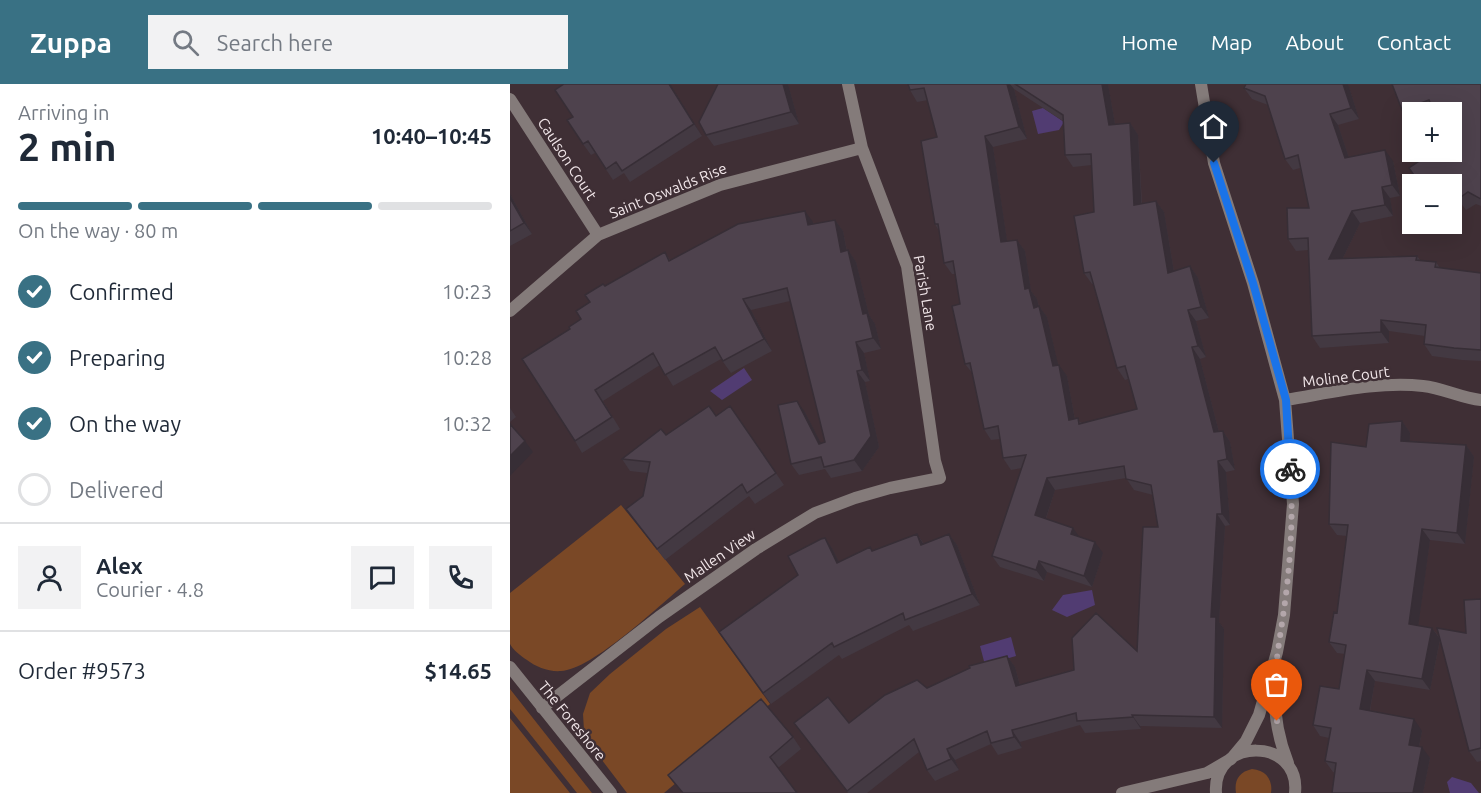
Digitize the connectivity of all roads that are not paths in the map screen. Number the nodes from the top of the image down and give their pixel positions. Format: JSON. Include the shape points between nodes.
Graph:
{"nodes":[{"id":1,"x":848,"y":84,"type":"edge"},
{"id":2,"x":1201,"y":84,"type":"edge"},
{"id":3,"x":510,"y":99,"type":"edge"},
{"id":4,"x":862,"y":148,"type":"junction"},
{"id":5,"x":598,"y":235,"type":"junction"},
{"id":6,"x":510,"y":311,"type":"edge"},
{"id":7,"x":1286,"y":400,"type":"junction"},
{"id":8,"x":1481,"y":400,"type":"edge"},
{"id":9,"x":940,"y":478,"type":"joint"},
{"id":10,"x":1277,"y":652,"type":"junction"},
{"id":11,"x":510,"y":667,"type":"edge"},
{"id":12,"x":542,"y":708,"type":"junction"},
{"id":13,"x":1231,"y":759,"type":"junction"},
{"id":14,"x":1293,"y":776,"type":"junction"},
{"id":15,"x":611,"y":793,"type":"edge"},
{"id":16,"x":1122,"y":793,"type":"edge"},
{"id":17,"x":1216,"y":793,"type":"edge"},
{"id":18,"x":1295,"y":793,"type":"edge"}],
"edges":[{"from":1,"to":4,"type":"street","name":"Parish Lane"},
{"from":2,"to":7,"type":"street","via":[[1214,163]]},
{"from":3,"to":5,"type":"street","name":"Caulson Court"},
{"from":4,"to":5,"type":"street","name":"Saint Oswalds Rise","via":[[720,185]]},
{"from":4,"to":9,"type":"street","name":"Parish Lane","via":[[907,266]]},
{"from":5,"to":6,"type":"street","name":"Saint Oswalds Rise"},
{"from":7,"to":8,"type":"street","name":"Moline Court","via":[[1401,385],[1423,386]]},
{"from":7,"to":10,"type":"street","via":[[1293,504]]},
{"from":9,"to":12,"type":"street","name":"Mallen View","via":[[881,490],[814,513],[659,617]]},
{"from":10,"to":13,"type":"street","via":[[1259,715]]},
{"from":10,"to":14,"type":"street","via":[[1273,699],[1280,743]]},
{"from":11,"to":12,"type":"street","name":"The Foreshore"},
{"from":12,"to":15,"type":"street","name":"The Foreshore"},
{"from":13,"to":14,"type":"street","via":[[1249,750],[1263,750],[1287,763]]},
{"from":13,"to":16,"type":"street","via":[[1207,773]]},
{"from":13,"to":17,"type":"street","via":[[1218,775]]},
{"from":14,"to":18,"type":"street"}]}
